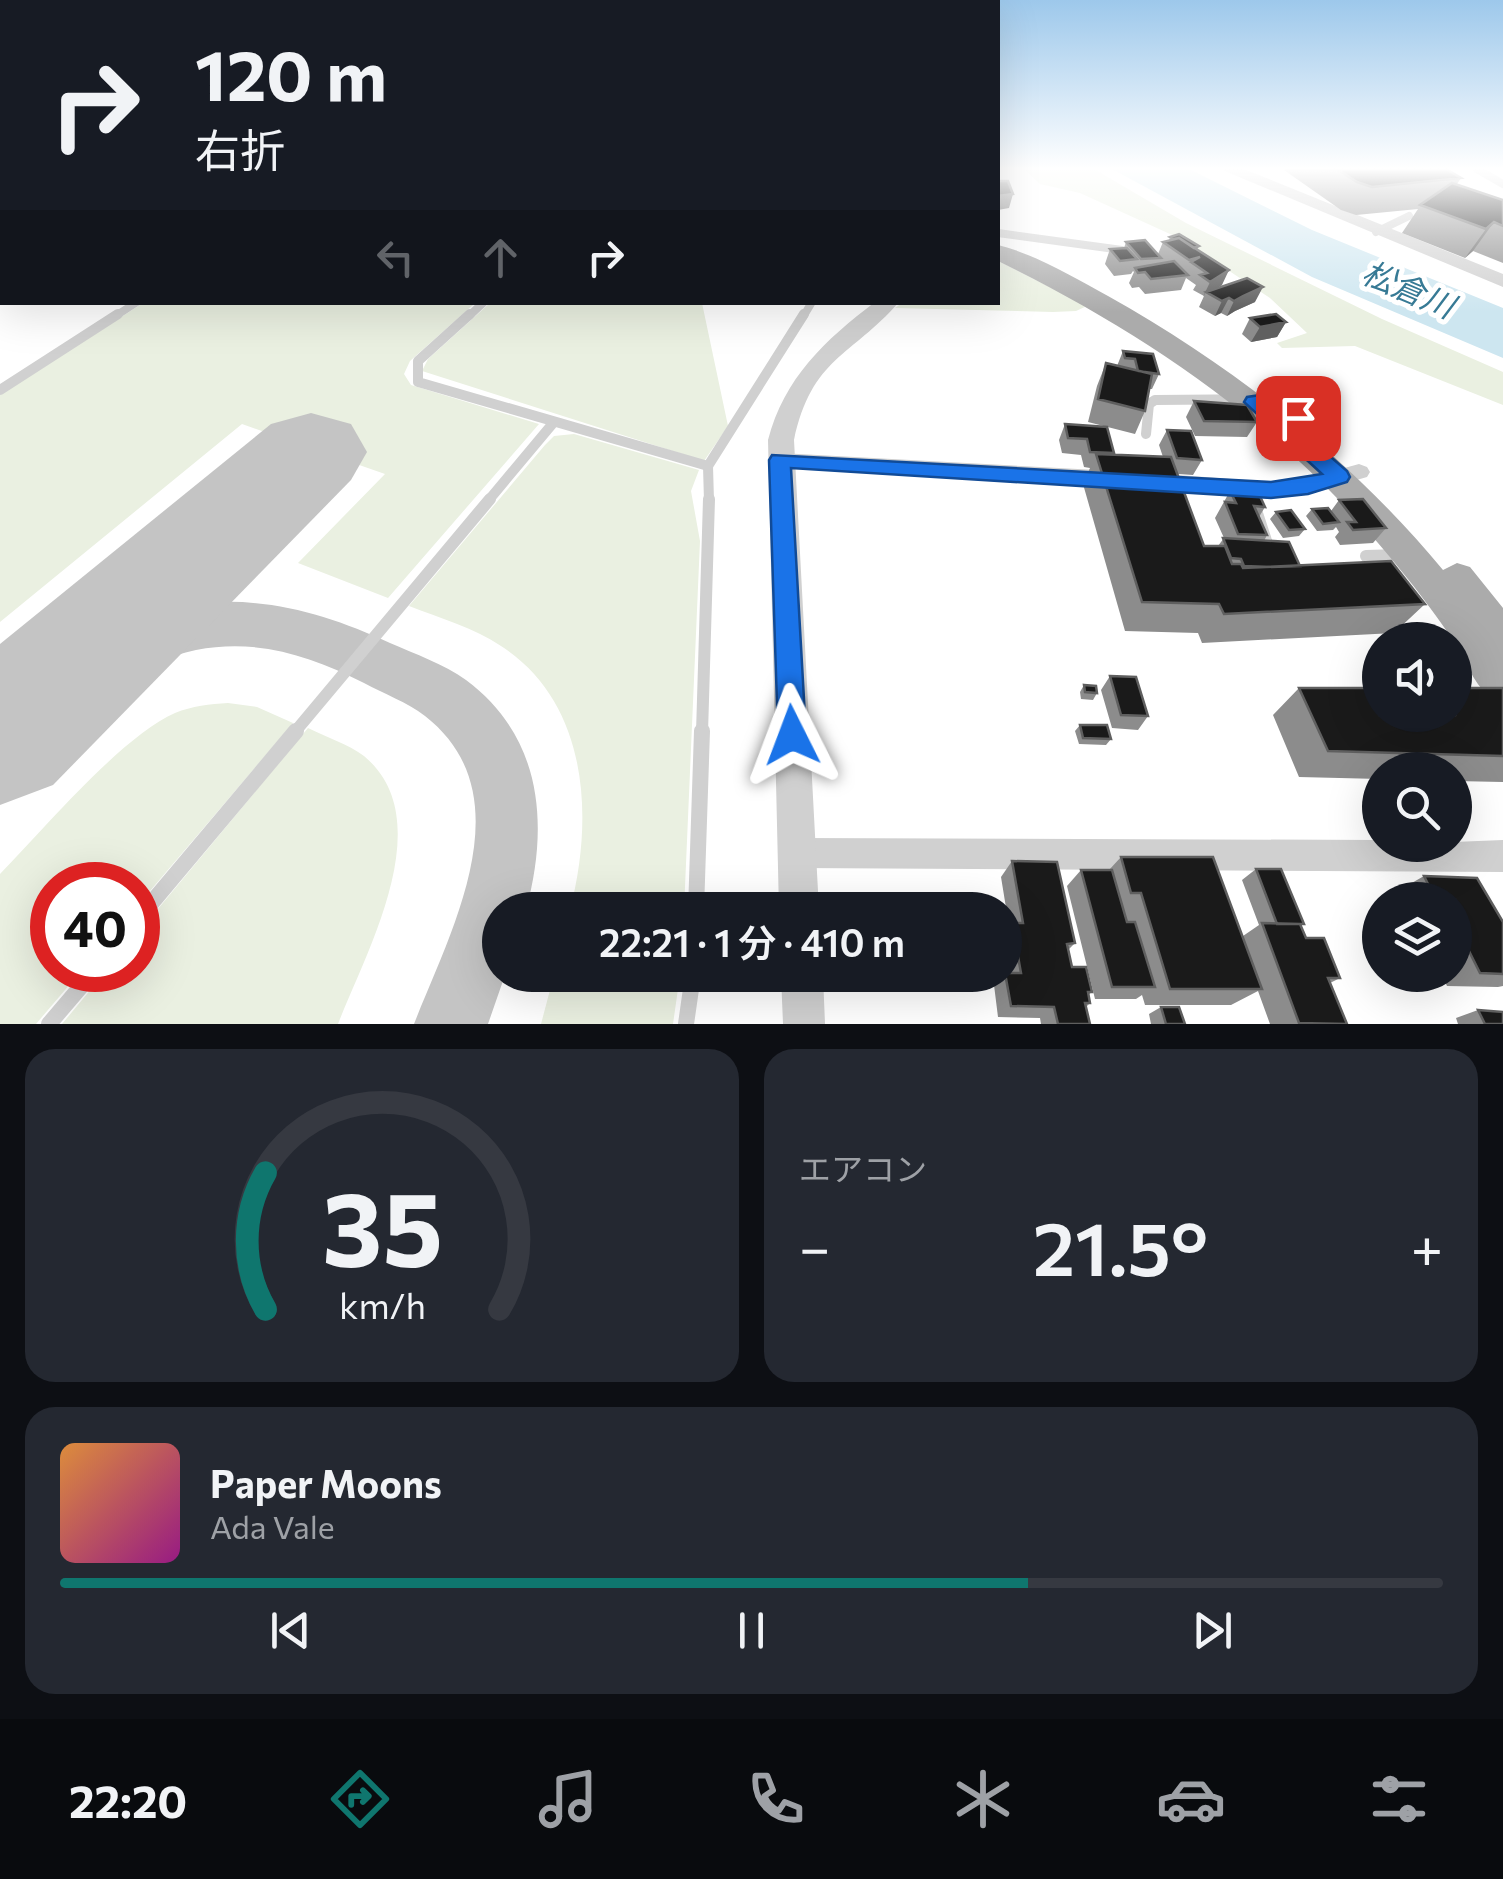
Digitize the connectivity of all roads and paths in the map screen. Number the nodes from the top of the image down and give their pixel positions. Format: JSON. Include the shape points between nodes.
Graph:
{"nodes":[{"id":1,"x":1340,"y":217,"type":"edge"},
{"id":2,"x":1407,"y":217,"type":"edge"},
{"id":3,"x":1376,"y":232,"type":"junction"},
{"id":4,"x":1000,"y":237,"type":"edge"},
{"id":5,"x":1000,"y":238,"type":"edge"},
{"id":6,"x":1142,"y":249,"type":"edge"},
{"id":7,"x":1000,"y":253,"type":"edge"},
{"id":8,"x":1503,"y":282,"type":"edge"},
{"id":9,"x":132,"y":305,"type":"edge"},
{"id":10,"x":481,"y":305,"type":"edge"},
{"id":11,"x":810,"y":305,"type":"edge"},
{"id":12,"x":885,"y":305,"type":"edge"},
{"id":13,"x":0,"y":390,"type":"edge"},
{"id":14,"x":1264,"y":400,"type":"junction"},
{"id":15,"x":554,"y":422,"type":"junction"},
{"id":16,"x":1146,"y":434,"type":"dead end"},
{"id":17,"x":780,"y":460,"type":"junction"},
{"id":18,"x":708,"y":466,"type":"junction"},
{"id":19,"x":1349,"y":475,"type":"junction"},
{"id":20,"x":1246,"y":487,"type":"junction"},
{"id":21,"x":1410,"y":555,"type":"junction"},
{"id":22,"x":1255,"y":558,"type":"edge"},
{"id":23,"x":1272,"y":560,"type":"junction"},
{"id":24,"x":1289,"y":566,"type":"edge"},
{"id":25,"x":1358,"y":566,"type":"edge"},
{"id":26,"x":1503,"y":637,"type":"edge"},
{"id":27,"x":1503,"y":682,"type":"edge"},
{"id":28,"x":797,"y":853,"type":"junction"},
{"id":29,"x":1503,"y":856,"type":"edge"},
{"id":30,"x":697,"y":892,"type":"edge"},
{"id":31,"x":799,"y":892,"type":"edge"},
{"id":32,"x":160,"y":893,"type":"edge"},
{"id":33,"x":76,"y":992,"type":"edge"},
{"id":34,"x":691,"y":992,"type":"edge"},
{"id":35,"x":803,"y":992,"type":"edge"},
{"id":36,"x":49,"y":1024,"type":"edge"},
{"id":37,"x":686,"y":1024,"type":"edge"},
{"id":38,"x":804,"y":1024,"type":"edge"}],
"edges":[{"from":1,"to":3,"type":"street"},
{"from":2,"to":3,"type":"lane"},
{"from":3,"to":8,"type":"street"},
{"from":4,"to":6,"type":"lane"},
{"from":5,"to":14,"type":"main road","via":[[1134,306]]},
{"from":7,"to":14,"type":"main road","via":[[1146,326]]},
{"from":9,"to":13,"type":"lane"},
{"from":10,"to":15,"type":"lane","via":[[418,361],[418,382]]},
{"from":11,"to":18,"type":"lane"},
{"from":12,"to":17,"type":"street","via":[[808,374],[789,408]]},
{"from":14,"to":16,"type":"lane","via":[[1155,400]]},
{"from":14,"to":19,"type":"main road"},
{"from":15,"to":18,"type":"lane"},
{"from":15,"to":32,"type":"lane"},
{"from":17,"to":20,"type":"street"},
{"from":17,"to":28,"type":"street"},
{"from":18,"to":30,"type":"lane"},
{"from":19,"to":20,"type":"street","via":[[1294,488]]},
{"from":19,"to":21,"type":"main road"},
{"from":19,"to":26,"type":"main road","via":[[1442,560]]},
{"from":20,"to":23,"type":"lane"},
{"from":21,"to":25,"type":"lane","via":[[1366,556],[1374,566]]},
{"from":21,"to":27,"type":"main road"},
{"from":22,"to":23,"type":"lane"},
{"from":23,"to":24,"type":"lane"},
{"from":28,"to":29,"type":"street"},
{"from":28,"to":31,"type":"street"},
{"from":33,"to":36,"type":"lane"},
{"from":34,"to":37,"type":"lane"},
{"from":35,"to":38,"type":"street"}]}
